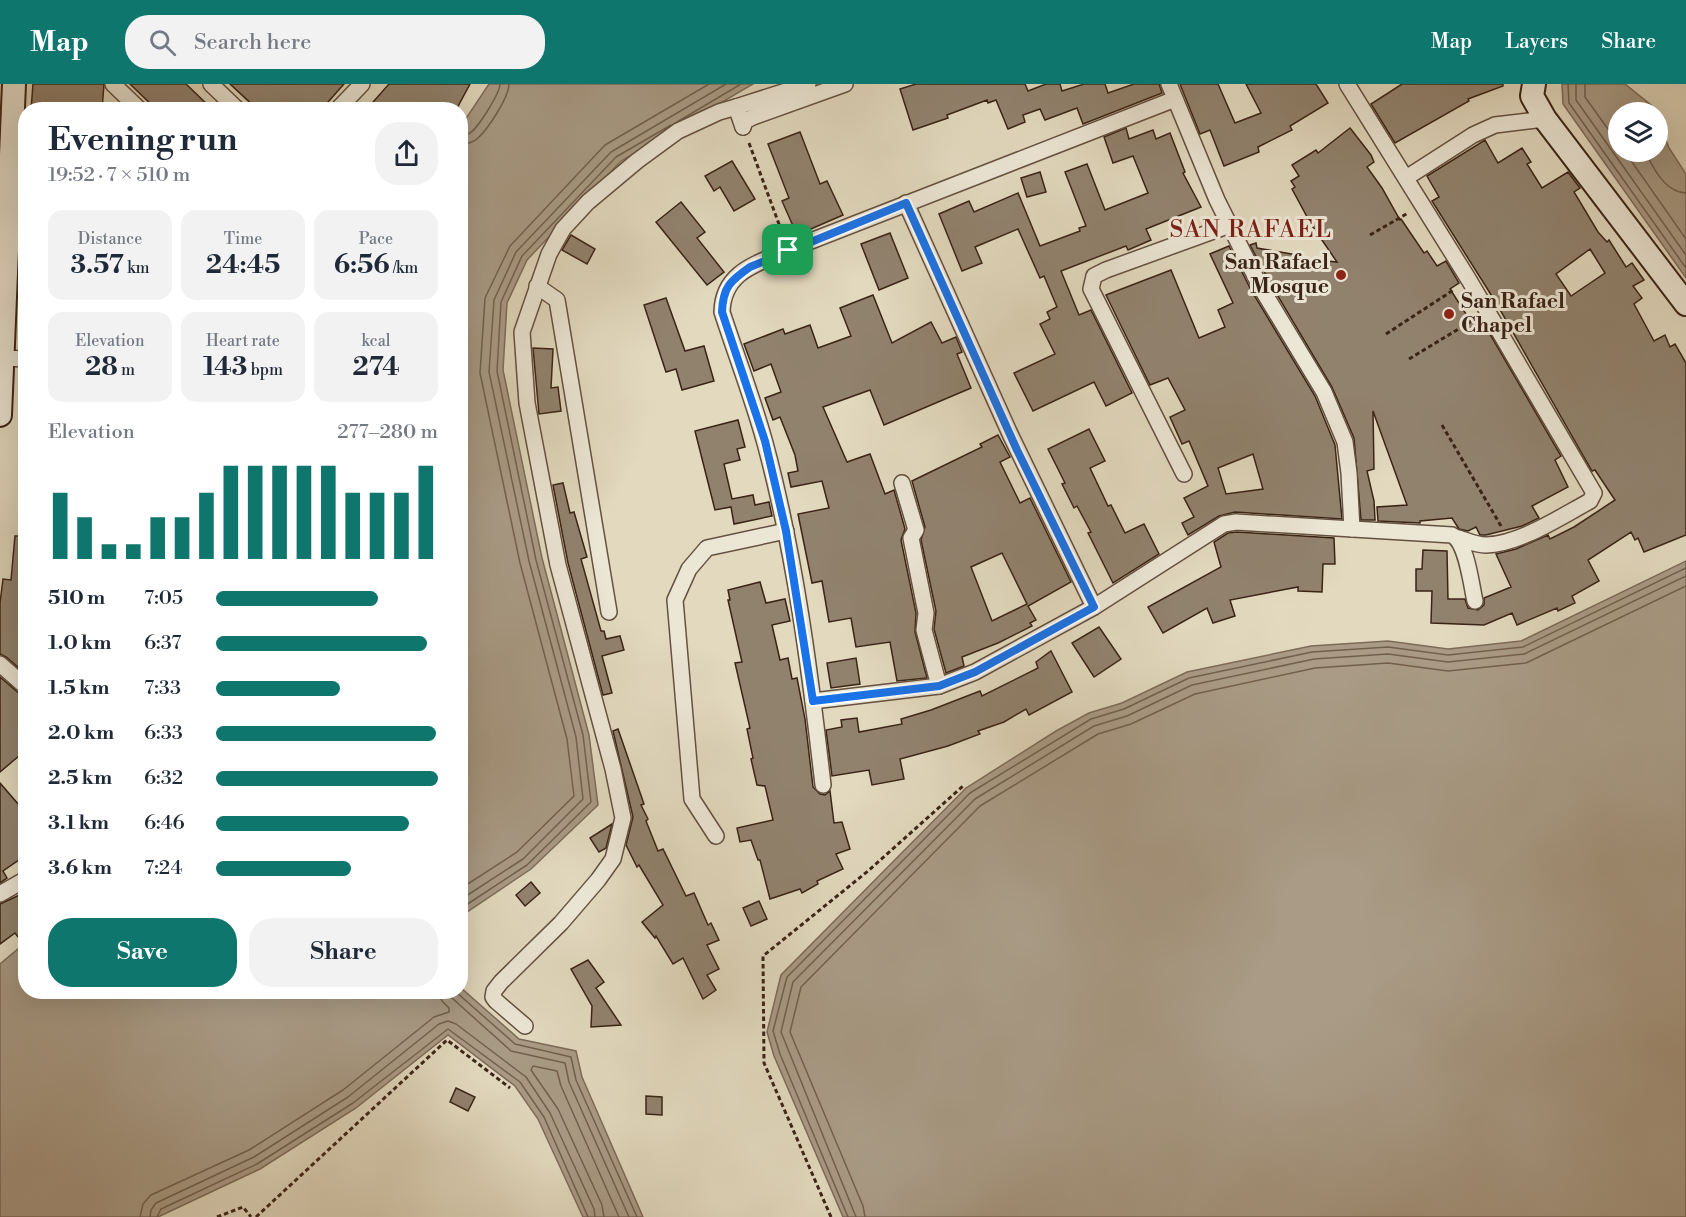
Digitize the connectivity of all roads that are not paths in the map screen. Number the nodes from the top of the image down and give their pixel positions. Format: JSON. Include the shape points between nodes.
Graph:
{"nodes":[{"id":1,"x":14,"y":84,"type":"edge"},
{"id":2,"x":113,"y":84,"type":"edge"},
{"id":3,"x":211,"y":84,"type":"edge"},
{"id":4,"x":362,"y":84,"type":"edge"},
{"id":5,"x":808,"y":84,"type":"edge"},
{"id":6,"x":845,"y":84,"type":"edge"},
{"id":7,"x":1169,"y":84,"type":"edge"},
{"id":8,"x":1347,"y":84,"type":"edge"},
{"id":9,"x":1534,"y":84,"type":"edge"},
{"id":10,"x":1175,"y":99,"type":"junction"},
{"id":11,"x":132,"y":102,"type":"edge"},
{"id":12,"x":230,"y":102,"type":"edge"},
{"id":13,"x":345,"y":102,"type":"edge"},
{"id":14,"x":736,"y":107,"type":"junction"},
{"id":15,"x":1545,"y":119,"type":"junction"},
{"id":16,"x":1406,"y":178,"type":"junction"},
{"id":17,"x":906,"y":203,"type":"junction"},
{"id":18,"x":1230,"y":225,"type":"junction"},
{"id":19,"x":16,"y":232,"type":"edge"},
{"id":20,"x":537,"y":286,"type":"junction"},
{"id":21,"x":1686,"y":304,"type":"edge"},
{"id":22,"x":3,"y":358,"type":"junction"},
{"id":23,"x":18,"y":359,"type":"edge"},
{"id":24,"x":0,"y":415,"type":"edge"},
{"id":25,"x":1184,"y":474,"type":"dead end"},
{"id":26,"x":902,"y":483,"type":"dead end"},
{"id":27,"x":1352,"y":529,"type":"junction"},
{"id":28,"x":786,"y":531,"type":"junction"},
{"id":29,"x":1459,"y":538,"type":"junction"},
{"id":30,"x":1475,"y":601,"type":"dead end"},
{"id":31,"x":1094,"y":607,"type":"junction"},
{"id":32,"x":609,"y":612,"type":"dead end"},
{"id":33,"x":0,"y":664,"type":"edge"},
{"id":34,"x":18,"y":680,"type":"edge"},
{"id":35,"x":939,"y":686,"type":"junction"},
{"id":36,"x":813,"y":701,"type":"junction"},
{"id":37,"x":823,"y":785,"type":"dead end"},
{"id":38,"x":716,"y":836,"type":"dead end"},
{"id":39,"x":18,"y":884,"type":"edge"},
{"id":40,"x":0,"y":894,"type":"edge"},
{"id":41,"x":525,"y":1026,"type":"dead end"}],
"edges":[{"from":1,"to":19,"type":"main road"},
{"from":2,"to":11,"type":"street"},
{"from":3,"to":12,"type":"street"},
{"from":4,"to":13,"type":"street"},
{"from":5,"to":14,"type":"street"},
{"from":6,"to":14,"type":"street","via":[[753,117],[743,127]]},
{"from":7,"to":10,"type":"street"},
{"from":8,"to":16,"type":"street"},
{"from":9,"to":15,"type":"main road","via":[[1533,96]]},
{"from":10,"to":17,"type":"street"},
{"from":10,"to":18,"type":"street"},
{"from":14,"to":20,"type":"street","via":[[678,131],[588,202],[563,229]]},
{"from":15,"to":16,"type":"street","via":[[1495,126],[1473,135]]},
{"from":15,"to":21,"type":"main road"},
{"from":16,"to":29,"type":"street","via":[[1594,493],[1590,501],[1510,541],[1477,545]]},
{"from":17,"to":28,"type":"street","via":[[750,267],[732,280],[722,296],[722,312],[765,441]]},
{"from":17,"to":31,"type":"street","via":[[1014,443]]},
{"from":18,"to":25,"type":"street","via":[[1106,270],[1094,276],[1092,283],[1101,310]]},
{"from":18,"to":27,"type":"street","via":[[1260,286],[1324,392],[1345,442]]},
{"from":19,"to":22,"type":"main road"},
{"from":20,"to":32,"type":"street","via":[[557,300]]},
{"from":20,"to":41,"type":"street","via":[[522,332],[527,403],[558,565],[623,818],[613,859],[598,880],[494,991],[496,1001]]},
{"from":22,"to":23,"type":"street"},
{"from":22,"to":24,"type":"main road"},
{"from":26,"to":35,"type":"street","via":[[916,530],[911,538],[926,613],[924,630]]},
{"from":27,"to":29,"type":"street","via":[[1452,534]]},
{"from":27,"to":31,"type":"street","via":[[1224,524]]},
{"from":28,"to":36,"type":"street"},
{"from":28,"to":38,"type":"street","via":[[707,548],[689,569],[675,600],[692,799]]},
{"from":29,"to":30,"type":"street"},
{"from":31,"to":35,"type":"street","via":[[975,672]]},
{"from":33,"to":34,"type":"street"},
{"from":35,"to":36,"type":"street"},
{"from":36,"to":37,"type":"street"},
{"from":39,"to":40,"type":"street"}]}
